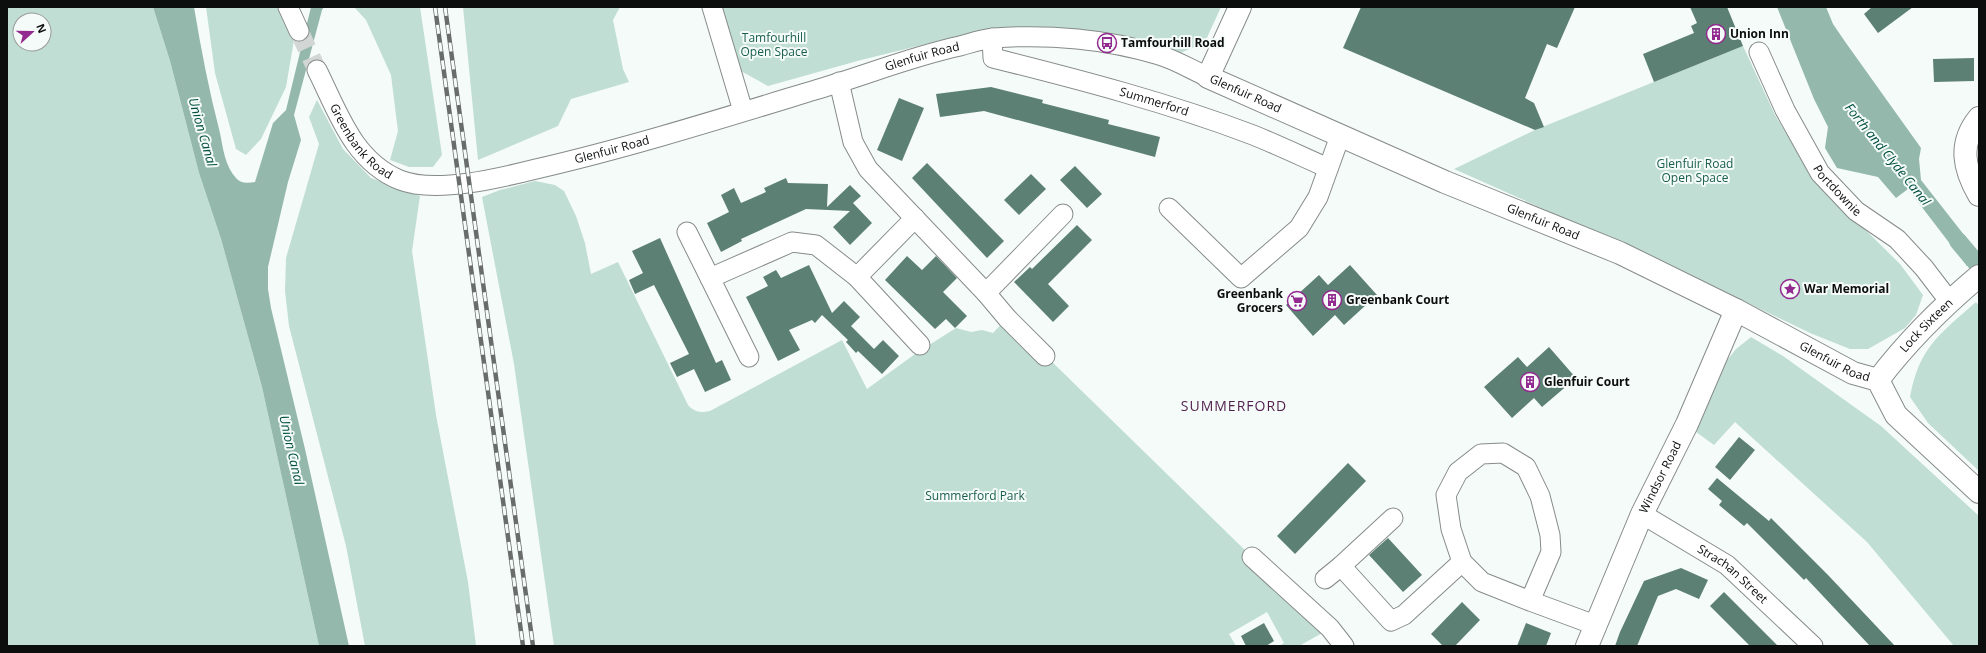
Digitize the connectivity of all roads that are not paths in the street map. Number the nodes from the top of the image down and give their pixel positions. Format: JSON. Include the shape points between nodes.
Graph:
{"nodes":[{"id":1,"x":288,"y":7,"type":"edge"},
{"id":2,"x":712,"y":7,"type":"edge"},
{"id":3,"x":1240,"y":7,"type":"edge"},
{"id":4,"x":300,"y":31,"type":"tunnel mouth"},
{"id":5,"x":992,"y":38,"type":"junction"},
{"id":6,"x":1759,"y":52,"type":"dead end"},
{"id":7,"x":317,"y":70,"type":"tunnel mouth"},
{"id":8,"x":1208,"y":77,"type":"junction"},
{"id":9,"x":839,"y":82,"type":"junction"},
{"id":10,"x":743,"y":111,"type":"junction"},
{"id":11,"x":1979,"y":118,"type":"edge"},
{"id":12,"x":1340,"y":136,"type":"junction"},
{"id":13,"x":1328,"y":168,"type":"junction"},
{"id":14,"x":428,"y":186,"type":"joint"},
{"id":15,"x":1979,"y":195,"type":"edge"},
{"id":16,"x":1169,"y":208,"type":"dead end"},
{"id":17,"x":1062,"y":214,"type":"dead end"},
{"id":18,"x":915,"y":218,"type":"junction"},
{"id":19,"x":687,"y":232,"type":"dead end"},
{"id":20,"x":857,"y":277,"type":"junction"},
{"id":21,"x":710,"y":278,"type":"junction"},
{"id":22,"x":1965,"y":289,"type":"edge"},
{"id":23,"x":986,"y":293,"type":"junction"},
{"id":24,"x":1736,"y":310,"type":"junction"},
{"id":25,"x":920,"y":345,"type":"dead end"},
{"id":26,"x":749,"y":356,"type":"dead end"},
{"id":27,"x":1045,"y":356,"type":"dead end"},
{"id":28,"x":1878,"y":380,"type":"junction"},
{"id":29,"x":1979,"y":492,"type":"edge"},
{"id":30,"x":1642,"y":514,"type":"junction"},
{"id":31,"x":1393,"y":518,"type":"dead end"},
{"id":32,"x":1252,"y":557,"type":"dead end"},
{"id":33,"x":1462,"y":562,"type":"junction"},
{"id":34,"x":1340,"y":566,"type":"junction"},
{"id":35,"x":1326,"y":579,"type":"dead end"},
{"id":36,"x":1530,"y":601,"type":"junction"},
{"id":37,"x":1595,"y":625,"type":"junction"},
{"id":38,"x":1344,"y":646,"type":"edge"},
{"id":39,"x":1587,"y":646,"type":"edge"},
{"id":40,"x":1813,"y":646,"type":"edge"}],
"edges":[{"from":1,"to":4,"type":"street"},
{"from":2,"to":10,"type":"street"},
{"from":3,"to":8,"type":"main road"},
{"from":5,"to":8,"type":"street","name":"Glenfuir Road","via":[[1058,37],[1114,44],[1161,55]]},
{"from":5,"to":9,"type":"street","name":"Glenfuir Road","via":[[927,53]]},
{"from":5,"to":13,"type":"street","name":"Summerford","via":[[994,58],[1173,108],[1253,135]]},
{"from":6,"to":22,"type":"street","name":"Portdownie","via":[[1785,110],[1820,173],[1856,211],[1897,239],[1924,268]]},
{"from":7,"to":14,"type":"street","name":"Greenbank Road","via":[[348,135],[362,154],[375,166],[399,180]]},
{"from":8,"to":12,"type":"main road","name":"Glenfuir Road"},
{"from":9,"to":10,"type":"street","name":"Glenfuir Road"},
{"from":9,"to":18,"type":"street","via":[[853,142],[868,169]]},
{"from":10,"to":14,"type":"street","name":"Glenfuir Road","via":[[572,161],[477,181]]},
{"from":11,"to":15,"type":"main road","via":[[1973,127],[1965,153],[1968,174]]},
{"from":12,"to":13,"type":"street"},
{"from":12,"to":24,"type":"main road","name":"Glenfuir Road","via":[[1620,253]]},
{"from":13,"to":16,"type":"street","via":[[1318,197],[1299,228],[1241,278]]},
{"from":17,"to":23,"type":"street"},
{"from":18,"to":20,"type":"street"},
{"from":18,"to":23,"type":"street"},
{"from":19,"to":21,"type":"street"},
{"from":20,"to":21,"type":"street","via":[[816,245],[792,242]]},
{"from":20,"to":25,"type":"street"},
{"from":21,"to":26,"type":"street"},
{"from":22,"to":28,"type":"main road","name":"Lock Sixteen","via":[[1894,359]]},
{"from":23,"to":27,"type":"street"},
{"from":24,"to":28,"type":"main road","name":"Glenfuir Road","via":[[1854,373]]},
{"from":24,"to":30,"type":"main road","name":"Windsor Road","via":[[1687,424]]},
{"from":28,"to":29,"type":"main road","name":"Glenfuir Road","via":[[1896,415]]},
{"from":30,"to":37,"type":"main road","name":"Windsor Road"},
{"from":30,"to":40,"type":"street","name":"Strachan Street","via":[[1726,565]]},
{"from":31,"to":34,"type":"street"},
{"from":32,"to":38,"type":"street","via":[[1330,628]]},
{"from":33,"to":34,"type":"street","via":[[1404,614],[1391,621]]},
{"from":33,"to":36,"type":"street","via":[[1482,582]]},
{"from":33,"to":36,"type":"street","via":[[1451,529],[1446,495],[1458,472],[1481,454],[1503,453],[1526,467],[1540,496],[1550,535],[1551,552]]},
{"from":34,"to":35,"type":"street"},
{"from":36,"to":37,"type":"street"},
{"from":37,"to":39,"type":"main road","name":"Windsor Road"}]}
